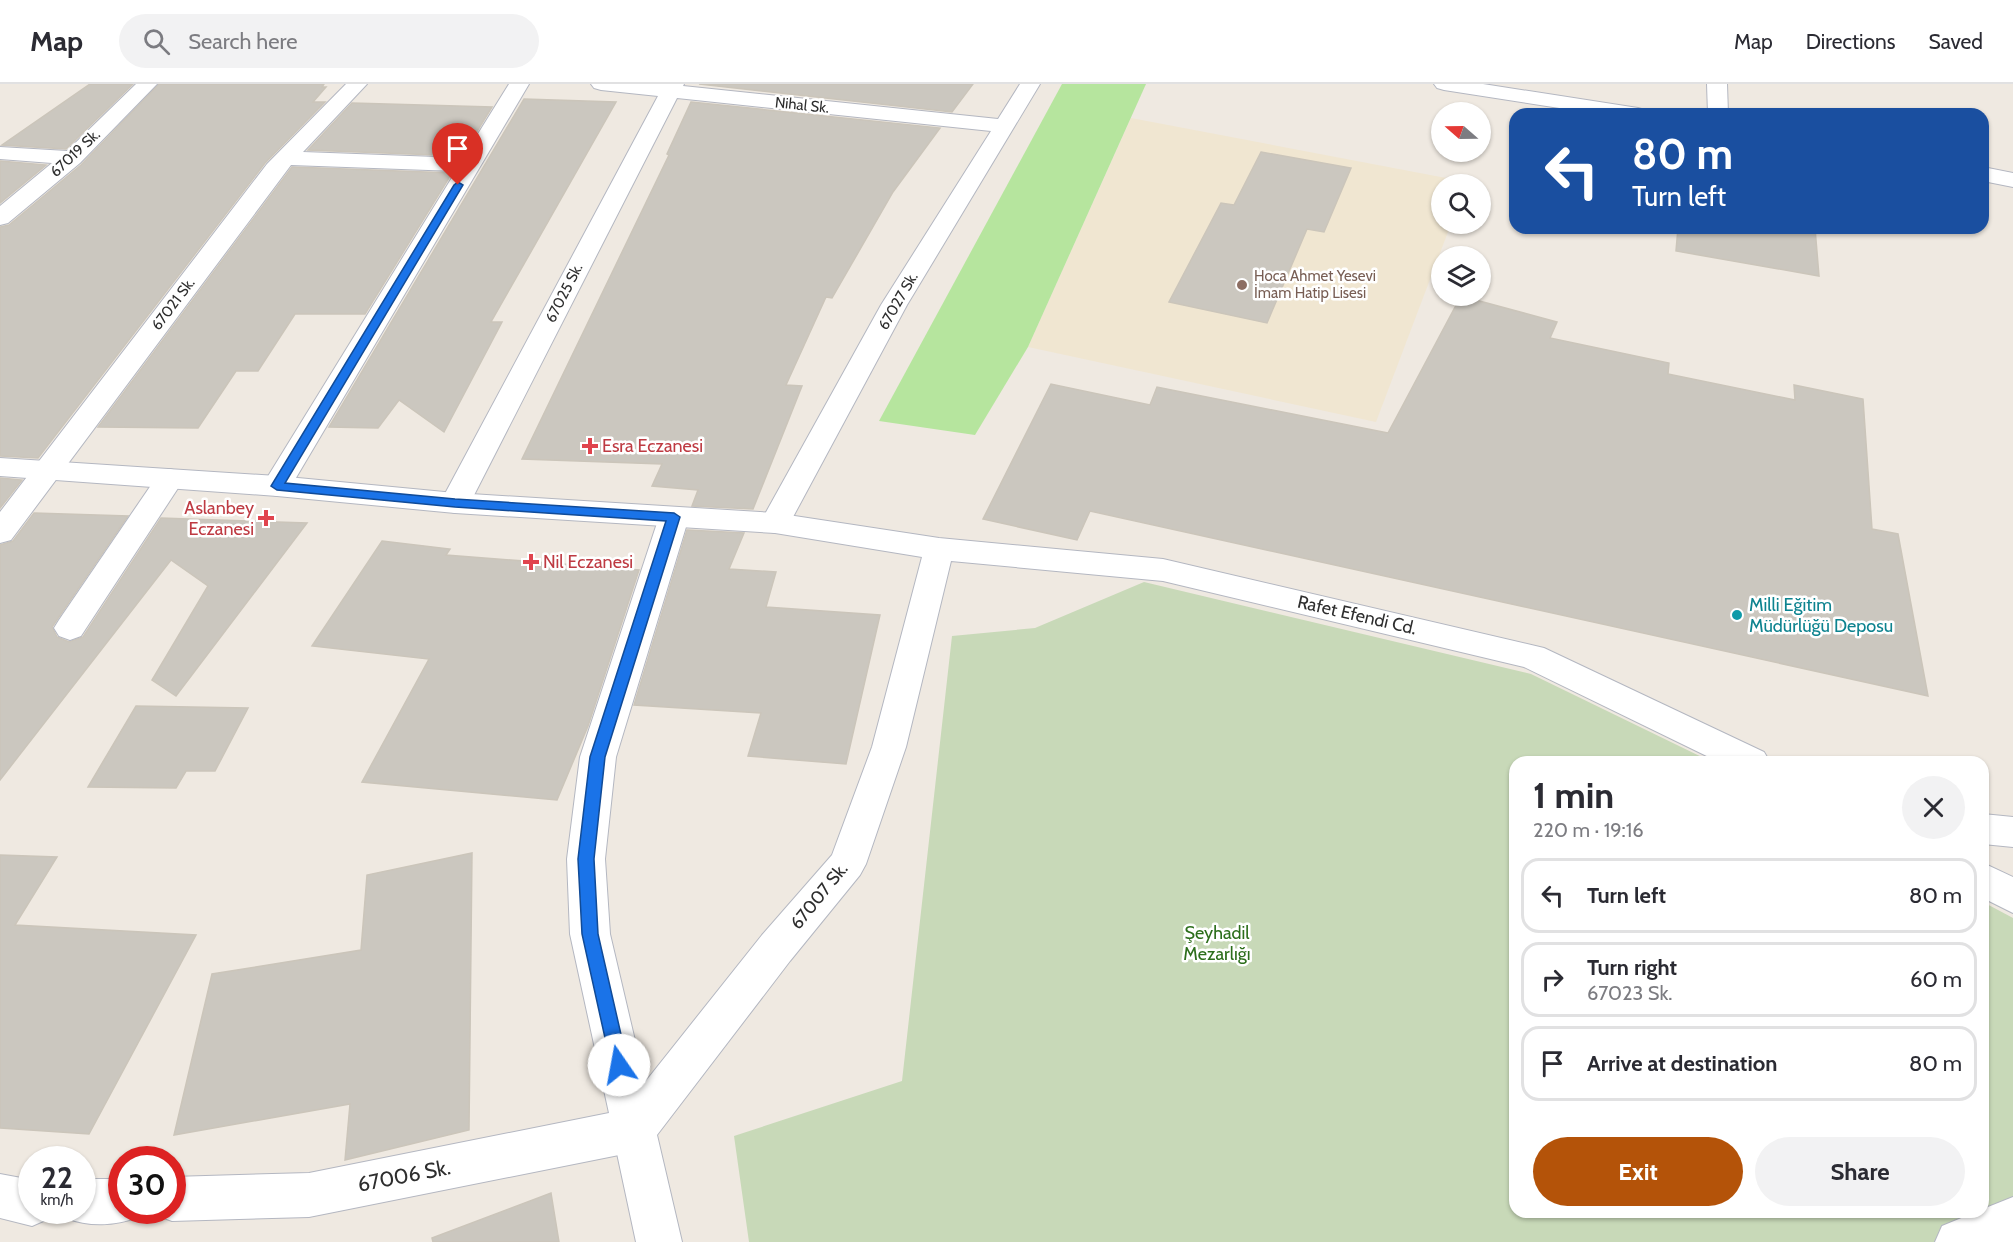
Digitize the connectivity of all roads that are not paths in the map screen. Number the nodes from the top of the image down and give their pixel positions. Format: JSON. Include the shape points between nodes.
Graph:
{"nodes":[{"id":1,"x":147,"y":84,"type":"edge"},
{"id":2,"x":357,"y":84,"type":"edge"},
{"id":3,"x":519,"y":84,"type":"edge"},
{"id":4,"x":601,"y":84,"type":"edge"},
{"id":5,"x":1030,"y":84,"type":"edge"},
{"id":6,"x":1444,"y":84,"type":"edge"},
{"id":7,"x":1717,"y":84,"type":"edge"},
{"id":8,"x":671,"y":88,"type":"edge"},
{"id":9,"x":1599,"y":108,"type":"edge"},
{"id":10,"x":1718,"y":108,"type":"edge"},
{"id":11,"x":1004,"y":126,"type":"junction"},
{"id":12,"x":0,"y":153,"type":"edge"},
{"id":13,"x":72,"y":158,"type":"junction"},
{"id":14,"x":285,"y":158,"type":"junction"},
{"id":15,"x":471,"y":165,"type":"junction"},
{"id":16,"x":1989,"y":175,"type":"edge"},
{"id":17,"x":2013,"y":180,"type":"edge"},
{"id":18,"x":0,"y":218,"type":"edge"},
{"id":19,"x":0,"y":467,"type":"edge"},
{"id":20,"x":49,"y":470,"type":"junction"},
{"id":21,"x":170,"y":479,"type":"junction"},
{"id":22,"x":277,"y":486,"type":"junction"},
{"id":23,"x":455,"y":503,"type":"junction"},
{"id":24,"x":674,"y":517,"type":"junction"},
{"id":25,"x":775,"y":523,"type":"junction"},
{"id":26,"x":0,"y":533,"type":"edge"},
{"id":27,"x":939,"y":549,"type":"junction"},
{"id":28,"x":70,"y":628,"type":"dead end"},
{"id":29,"x":1739,"y":756,"type":"edge"},
{"id":30,"x":1989,"y":830,"type":"edge"},
{"id":31,"x":2013,"y":832,"type":"edge"},
{"id":32,"x":1989,"y":882,"type":"edge"},
{"id":33,"x":2013,"y":896,"type":"edge"},
{"id":34,"x":634,"y":1130,"type":"junction"},
{"id":35,"x":0,"y":1196,"type":"edge"},
{"id":36,"x":186,"y":1199,"type":"edge"},
{"id":37,"x":18,"y":1200,"type":"edge"},
{"id":38,"x":2013,"y":1220,"type":"edge"},
{"id":39,"x":659,"y":1242,"type":"edge"},
{"id":40,"x":1958,"y":1242,"type":"edge"}],
"edges":[{"from":1,"to":13,"type":"street","name":"67019 Sk."},
{"from":2,"to":14,"type":"street","name":"67021 Sk."},
{"from":3,"to":15,"type":"street"},
{"from":4,"to":8,"type":"street","name":"Nihal Sk."},
{"from":5,"to":11,"type":"street","name":"67027 Sk."},
{"from":6,"to":9,"type":"street"},
{"from":7,"to":10,"type":"street"},
{"from":8,"to":11,"type":"street","name":"Nihal Sk."},
{"from":8,"to":23,"type":"street","name":"67025 Sk."},
{"from":11,"to":25,"type":"street","name":"67027 Sk.","via":[[894,305]]},
{"from":12,"to":13,"type":"street"},
{"from":13,"to":18,"type":"street","name":"67019 Sk."},
{"from":14,"to":15,"type":"street"},
{"from":14,"to":20,"type":"street","name":"67021 Sk."},
{"from":15,"to":22,"type":"street"},
{"from":16,"to":17,"type":"street"},
{"from":19,"to":20,"type":"street","name":"Rafet Efendi Cd."},
{"from":20,"to":21,"type":"street","name":"Rafet Efendi Cd."},
{"from":20,"to":26,"type":"street","name":"67021 Sk."},
{"from":21,"to":22,"type":"street","name":"Rafet Efendi Cd."},
{"from":21,"to":28,"type":"street"},
{"from":22,"to":23,"type":"street","name":"Rafet Efendi Cd."},
{"from":23,"to":24,"type":"street","name":"Rafet Efendi Cd."},
{"from":24,"to":25,"type":"street","name":"Rafet Efendi Cd."},
{"from":24,"to":34,"type":"street","via":[[598,757],[586,859],[590,934]]},
{"from":25,"to":27,"type":"street","name":"Rafet Efendi Cd."},
{"from":27,"to":29,"type":"street","name":"Rafet Efendi Cd.","via":[[1163,570],[1532,657]]},
{"from":27,"to":34,"type":"street","name":"67007 Sk.","via":[[890,747],[847,864]]},
{"from":30,"to":31,"type":"street"},
{"from":32,"to":33,"type":"street"},
{"from":34,"to":36,"type":"street","name":"67006 Sk.","via":[[309,1195]]},
{"from":34,"to":39,"type":"street"},
{"from":35,"to":37,"type":"street"},
{"from":38,"to":40,"type":"street"}]}
